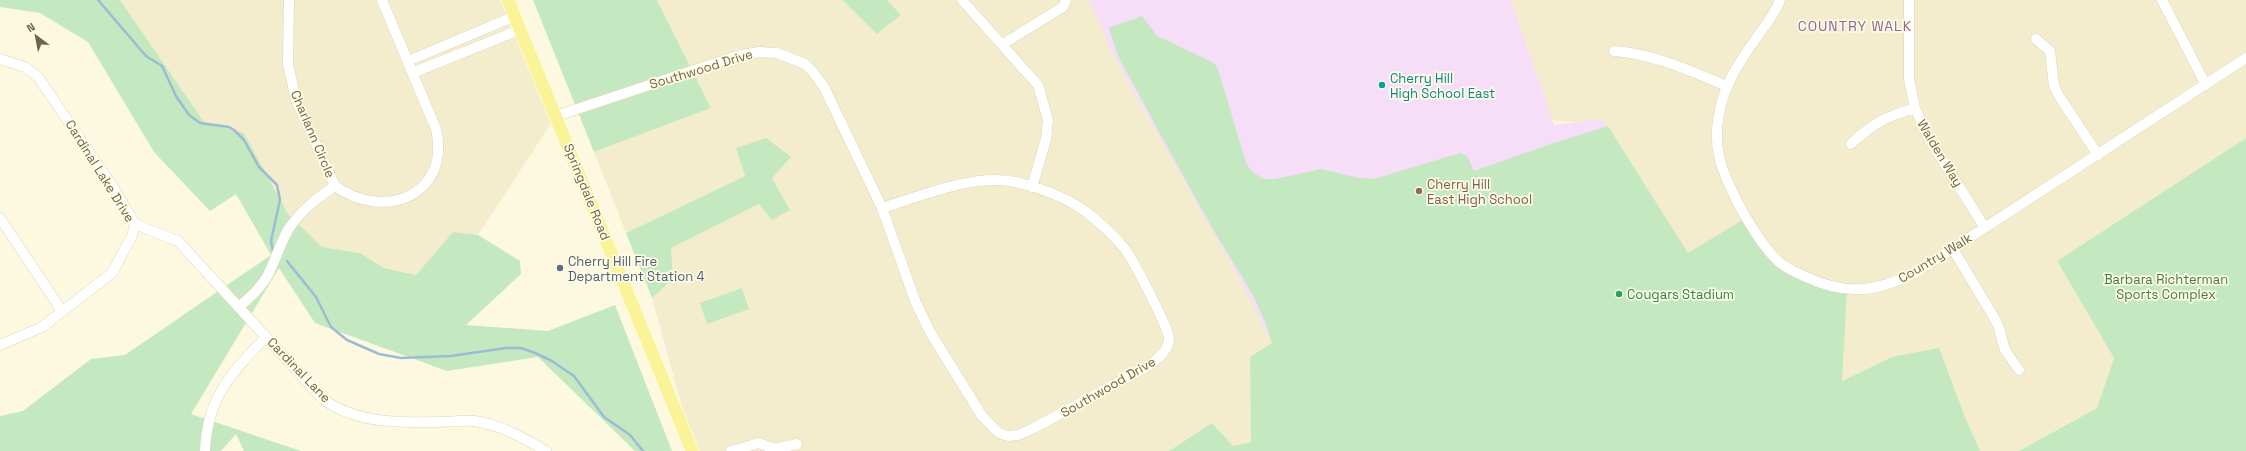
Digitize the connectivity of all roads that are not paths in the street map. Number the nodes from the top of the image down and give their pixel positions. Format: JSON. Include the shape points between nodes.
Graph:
{"nodes":[{"id":1,"x":289,"y":0,"type":"edge"},
{"id":2,"x":382,"y":0,"type":"edge"},
{"id":3,"x":508,"y":0,"type":"edge"},
{"id":4,"x":962,"y":0,"type":"edge"},
{"id":5,"x":1066,"y":0,"type":"edge"},
{"id":6,"x":1780,"y":0,"type":"edge"},
{"id":7,"x":1909,"y":0,"type":"edge"},
{"id":8,"x":2162,"y":0,"type":"edge"},
{"id":9,"x":513,"y":17,"type":"junction"},
{"id":10,"x":519,"y":30,"type":"junction"},
{"id":11,"x":2036,"y":39,"type":"dead end"},
{"id":12,"x":1003,"y":44,"type":"junction"},
{"id":13,"x":1614,"y":51,"type":"dead end"},
{"id":14,"x":2246,"y":58,"type":"edge"},
{"id":15,"x":0,"y":59,"type":"edge"},
{"id":16,"x":408,"y":61,"type":"junction"},
{"id":17,"x":412,"y":73,"type":"junction"},
{"id":18,"x":2206,"y":85,"type":"junction"},
{"id":19,"x":1727,"y":86,"type":"junction"},
{"id":20,"x":1915,"y":108,"type":"junction"},
{"id":21,"x":556,"y":116,"type":"junction"},
{"id":22,"x":1851,"y":144,"type":"dead end"},
{"id":23,"x":2098,"y":155,"type":"junction"},
{"id":24,"x":335,"y":186,"type":"junction"},
{"id":25,"x":1032,"y":187,"type":"junction"},
{"id":26,"x":882,"y":208,"type":"junction"},
{"id":27,"x":0,"y":218,"type":"edge"},
{"id":28,"x":134,"y":224,"type":"junction"},
{"id":29,"x":1985,"y":228,"type":"junction"},
{"id":30,"x":1953,"y":249,"type":"junction"},
{"id":31,"x":239,"y":307,"type":"junction"},
{"id":32,"x":62,"y":312,"type":"junction"},
{"id":33,"x":266,"y":337,"type":"junction"},
{"id":34,"x":0,"y":345,"type":"edge"},
{"id":35,"x":2019,"y":370,"type":"dead end"},
{"id":36,"x":797,"y":444,"type":"dead end"},
{"id":37,"x":206,"y":451,"type":"edge"},
{"id":38,"x":546,"y":451,"type":"edge"},
{"id":39,"x":692,"y":451,"type":"edge"},
{"id":40,"x":731,"y":451,"type":"edge"}],
"edges":[{"from":1,"to":24,"type":"street","name":"Charlann Circle","via":[[288,64],[296,100]]},
{"from":2,"to":16,"type":"street","name":"Charlann Circle"},
{"from":3,"to":9,"type":"main road","name":"Springdale Road"},
{"from":4,"to":12,"type":"street"},
{"from":5,"to":12,"type":"street","via":[[1063,6]]},
{"from":6,"to":19,"type":"street","name":"Country Walk"},
{"from":7,"to":20,"type":"street","name":"Walden Way","via":[[1909,79]]},
{"from":8,"to":18,"type":"street"},
{"from":9,"to":10,"type":"main road","name":"Springdale Road"},
{"from":9,"to":16,"type":"street"},
{"from":10,"to":17,"type":"street"},
{"from":10,"to":21,"type":"main road","name":"Springdale Road"},
{"from":11,"to":23,"type":"street","via":[[2050,51],[2054,86]]},
{"from":12,"to":25,"type":"street","via":[[1038,85],[1046,108],[1046,139]]},
{"from":13,"to":19,"type":"street","via":[[1637,53],[1672,63]]},
{"from":14,"to":18,"type":"street","name":"Country Walk"},
{"from":15,"to":28,"type":"street","name":"Cardinal Lake Drive","via":[[25,67],[38,77],[109,180]]},
{"from":16,"to":17,"type":"street","name":"Charlann Circle"},
{"from":17,"to":24,"type":"street","name":"Charlann Circle","via":[[439,142],[439,157],[431,178],[424,186],[400,201],[392,202],[360,198]]},
{"from":18,"to":23,"type":"street","name":"Country Walk"},
{"from":19,"to":30,"type":"street","name":"Country Walk","via":[[1716,133],[1719,161],[1746,218],[1777,261],[1821,284],[1867,290],[1900,281]]},
{"from":20,"to":22,"type":"street","via":[[1870,126]]},
{"from":20,"to":29,"type":"street","name":"Walden Way","via":[[1929,139]]},
{"from":21,"to":26,"type":"street","name":"Southwood Drive","via":[[737,56],[759,52],[782,55],[805,64],[824,87]]},
{"from":21,"to":39,"type":"main road","name":"Springdale Road"},
{"from":23,"to":29,"type":"street","name":"Country Walk"},
{"from":24,"to":31,"type":"street","via":[[312,202],[296,220],[288,231],[268,276],[258,290]]},
{"from":25,"to":26,"type":"street","name":"Southwood Drive","via":[[1014,182],[989,180],[953,186]]},
{"from":25,"to":26,"type":"street","name":"Southwood Drive","via":[[1084,210],[1109,232],[1125,250],[1169,339],[1162,355],[1150,365],[1018,435],[1008,436],[999,433],[987,421],[930,332],[916,303]]},
{"from":27,"to":32,"type":"street"},
{"from":28,"to":31,"type":"street","name":"Cardinal Lane","via":[[178,241]]},
{"from":28,"to":32,"type":"street","name":"Cardinal Lake Drive","via":[[132,236],[112,273]]},
{"from":29,"to":30,"type":"street","name":"Country Walk"},
{"from":30,"to":35,"type":"street","via":[[1992,314],[2005,350]]},
{"from":31,"to":33,"type":"street","name":"Cardinal Lane"},
{"from":32,"to":34,"type":"street","name":"Cardinal Lake Drive","via":[[42,327]]},
{"from":33,"to":37,"type":"street","via":[[232,374],[218,396],[206,428]]},
{"from":33,"to":38,"type":"street","name":"Cardinal Lane","via":[[323,399],[357,416],[402,423],[472,421],[496,425]]},
{"from":36,"to":40,"type":"street","via":[[776,449],[759,443]]}]}
